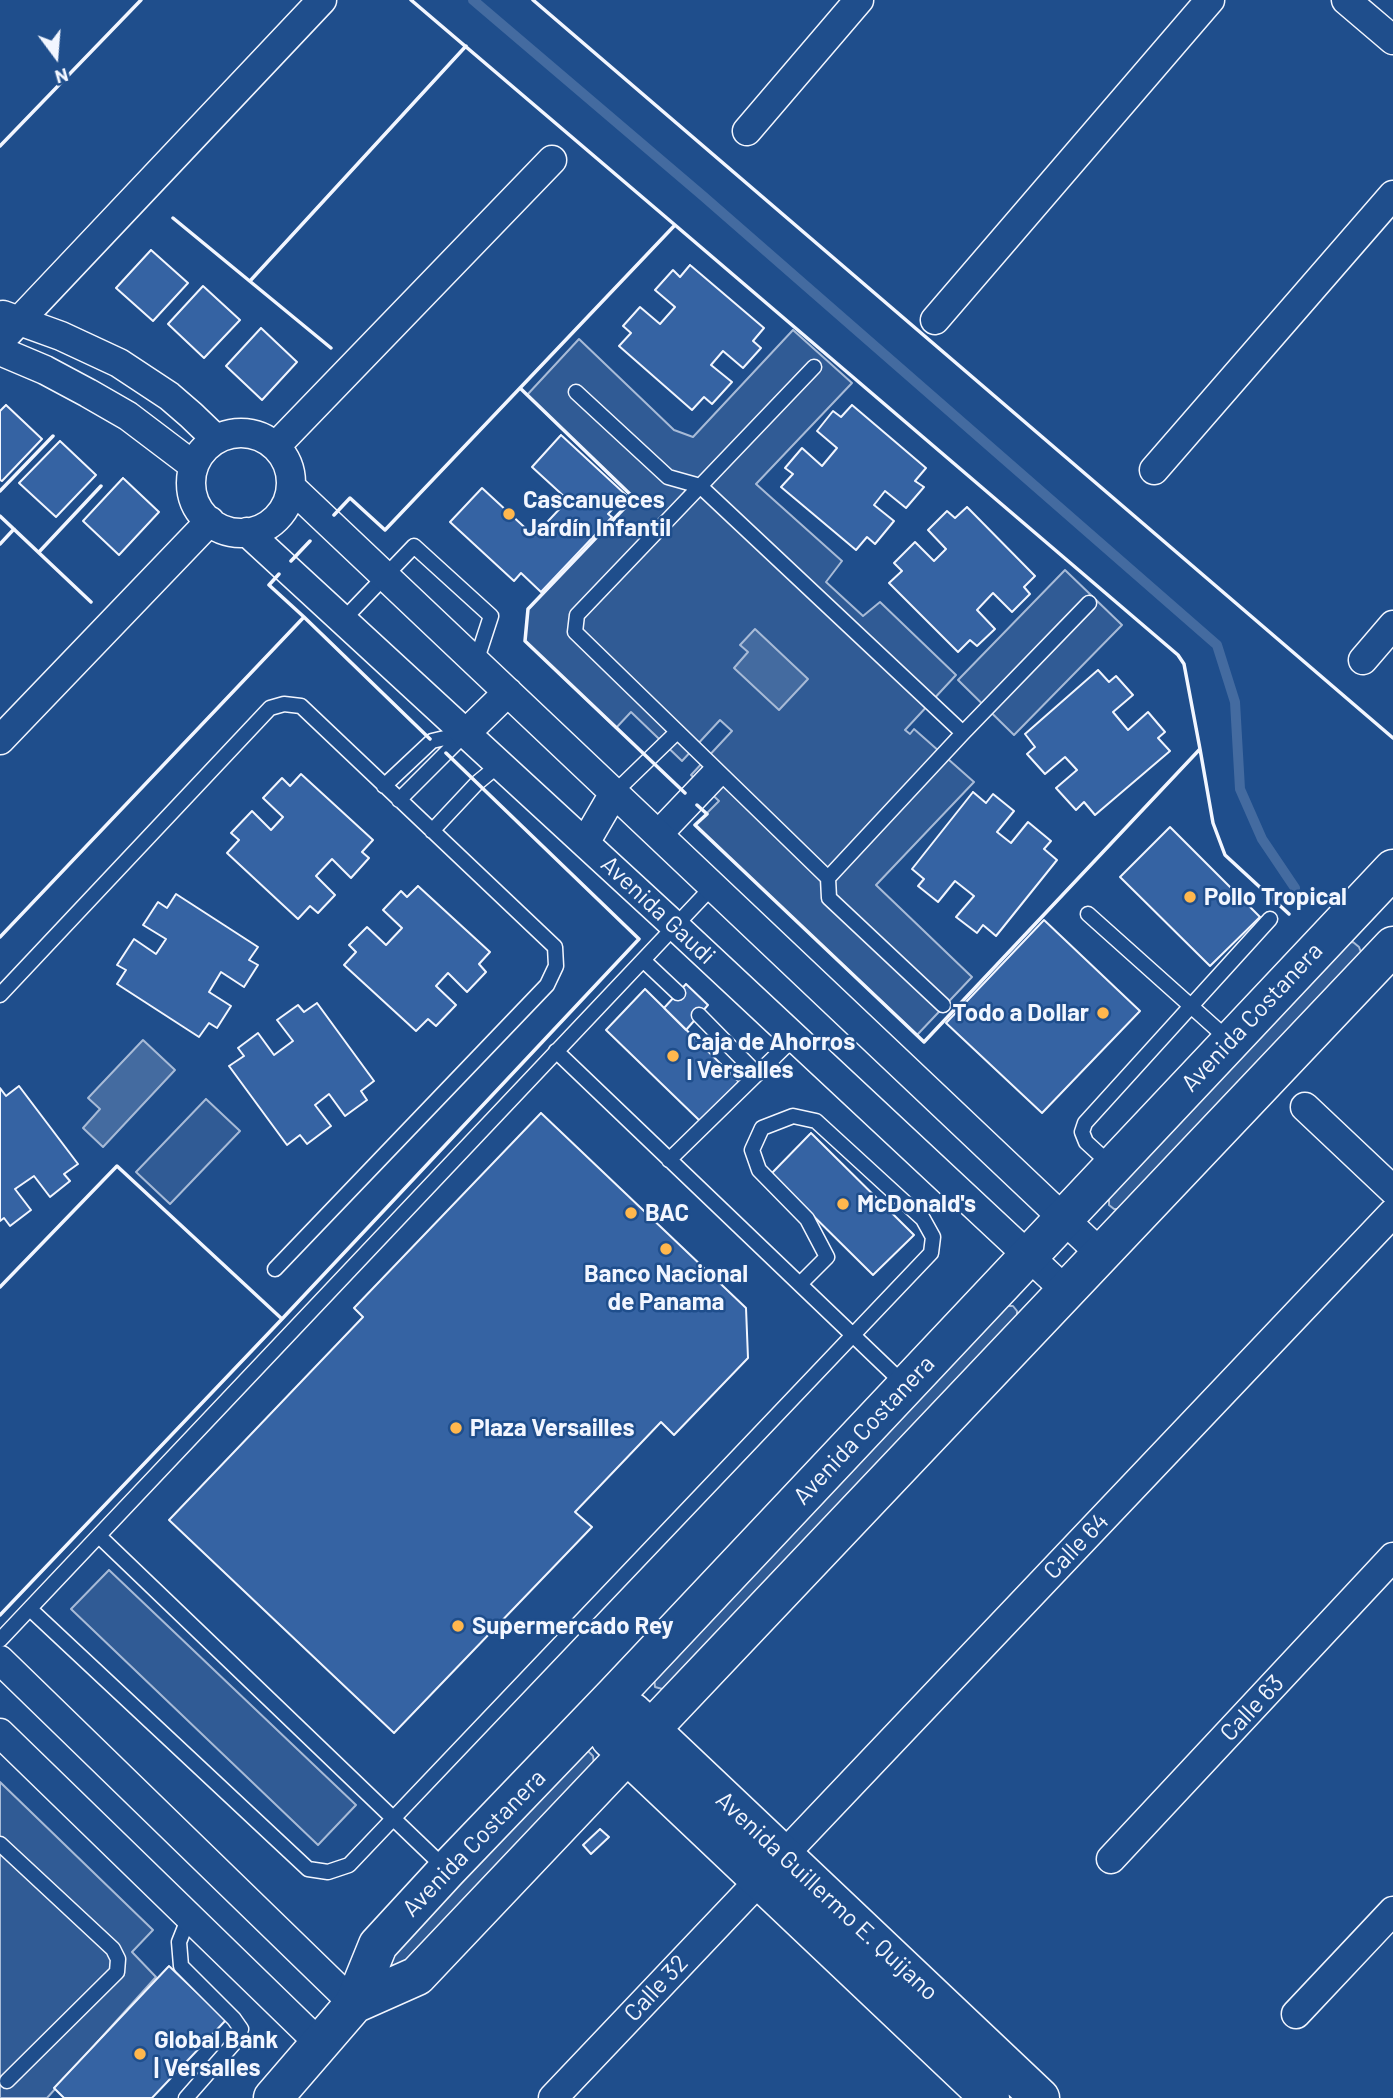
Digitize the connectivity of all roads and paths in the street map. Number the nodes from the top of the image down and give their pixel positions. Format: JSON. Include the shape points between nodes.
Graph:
{"nodes":[{"id":1,"x":321,"y":0,"type":"edge"},
{"id":2,"x":859,"y":0,"type":"edge"},
{"id":3,"x":1210,"y":0,"type":"edge"},
{"id":4,"x":1346,"y":0,"type":"edge"},
{"id":5,"x":1393,"y":40,"type":"edge"},
{"id":6,"x":747,"y":131,"type":"dead end"},
{"id":7,"x":552,"y":160,"type":"dead end"},
{"id":8,"x":1393,"y":195,"type":"edge"},
{"id":9,"x":935,"y":320,"type":"dead end"},
{"id":10,"x":6,"y":325,"type":"edge"},
{"id":11,"x":0,"y":351,"type":"edge"},
{"id":12,"x":814,"y":367,"type":"dead end"},
{"id":13,"x":576,"y":392,"type":"dead end"},
{"id":14,"x":216,"y":439,"type":"junction"},
{"id":15,"x":276,"y":446,"type":"junction"},
{"id":16,"x":194,"y":466,"type":"junction"},
{"id":17,"x":1154,"y":470,"type":"dead end"},
{"id":18,"x":700,"y":486,"type":"junction"},
{"id":19,"x":288,"y":497,"type":"junction"},
{"id":20,"x":210,"y":522,"type":"junction"},
{"id":21,"x":247,"y":532,"type":"junction"},
{"id":22,"x":384,"y":575,"type":"junction"},
{"id":23,"x":1089,"y":603,"type":"dead end"},
{"id":24,"x":343,"y":620,"type":"junction"},
{"id":25,"x":1393,"y":625,"type":"edge"},
{"id":26,"x":1363,"y":660,"type":"dead end"},
{"id":27,"x":476,"y":662,"type":"junction"},
{"id":28,"x":508,"y":692,"type":"junction"},
{"id":29,"x":677,"y":732,"type":"junction"},
{"id":30,"x":466,"y":733,"type":"junction"},
{"id":31,"x":963,"y":733,"type":"junction"},
{"id":32,"x":0,"y":740,"type":"edge"},
{"id":33,"x":500,"y":764,"type":"junction"},
{"id":34,"x":718,"y":772,"type":"junction"},
{"id":35,"x":384,"y":786,"type":"junction"},
{"id":36,"x":614,"y":793,"type":"junction"},
{"id":37,"x":399,"y":800,"type":"junction"},
{"id":38,"x":432,"y":831,"type":"junction"},
{"id":39,"x":658,"y":835,"type":"junction"},
{"id":40,"x":585,"y":843,"type":"junction"},
{"id":41,"x":1393,"y":869,"type":"edge"},
{"id":42,"x":828,"y":878,"type":"junction"},
{"id":43,"x":713,"y":886,"type":"junction"},
{"id":44,"x":1088,"y":914,"type":"dead end"},
{"id":45,"x":1270,"y":919,"type":"dead end"},
{"id":46,"x":675,"y":926,"type":"junction"},
{"id":47,"x":1393,"y":946,"type":"edge"},
{"id":48,"x":643,"y":960,"type":"junction"},
{"id":49,"x":678,"y":993,"type":"dead end"},
{"id":50,"x":0,"y":995,"type":"edge"},
{"id":51,"x":943,"y":1005,"type":"dead end"},
{"id":52,"x":1190,"y":1007,"type":"junction"},
{"id":53,"x":699,"y":1015,"type":"dead end"},
{"id":54,"x":794,"y":1038,"type":"junction"},
{"id":55,"x":1230,"y":1041,"type":"junction"},
{"id":56,"x":556,"y":1051,"type":"junction"},
{"id":57,"x":758,"y":1074,"type":"junction"},
{"id":58,"x":1305,"y":1107,"type":"dead end"},
{"id":59,"x":669,"y":1160,"type":"junction"},
{"id":60,"x":1112,"y":1166,"type":"junction"},
{"id":61,"x":1393,"y":1189,"type":"edge"},
{"id":62,"x":1393,"y":1213,"type":"edge"},
{"id":63,"x":1063,"y":1219,"type":"junction"},
{"id":64,"x":1028,"y":1255,"type":"junction"},
{"id":65,"x":1102,"y":1255,"type":"junction"},
{"id":66,"x":275,"y":1269,"type":"dead end"},
{"id":67,"x":800,"y":1284,"type":"junction"},
{"id":68,"x":1066,"y":1291,"type":"junction"},
{"id":69,"x":854,"y":1337,"type":"junction"},
{"id":70,"x":906,"y":1386,"type":"junction"},
{"id":71,"x":99,"y":1536,"type":"junction"},
{"id":72,"x":1393,"y":1557,"type":"edge"},
{"id":73,"x":30,"y":1609,"type":"junction"},
{"id":74,"x":0,"y":1640,"type":"edge"},
{"id":75,"x":0,"y":1660,"type":"edge"},
{"id":76,"x":603,"y":1707,"type":"junction"},
{"id":77,"x":640,"y":1742,"type":"junction"},
{"id":78,"x":5,"y":1746,"type":"edge"},
{"id":79,"x":393,"y":1818,"type":"junction"},
{"id":80,"x":0,"y":1844,"type":"edge"},
{"id":81,"x":1111,"y":1859,"type":"dead end"},
{"id":82,"x":771,"y":1866,"type":"junction"},
{"id":83,"x":447,"y":1870,"type":"junction"},
{"id":84,"x":1393,"y":1911,"type":"edge"},
{"id":85,"x":189,"y":1917,"type":"junction"},
{"id":86,"x":354,"y":2004,"type":"junction"},
{"id":87,"x":1296,"y":2014,"type":"dead end"},
{"id":88,"x":320,"y":2044,"type":"junction"},
{"id":89,"x":7,"y":2081,"type":"dead end"},
{"id":90,"x":186,"y":2098,"type":"edge"},
{"id":91,"x":273,"y":2098,"type":"edge"},
{"id":92,"x":553,"y":2098,"type":"edge"},
{"id":93,"x":990,"y":2098,"type":"edge"},
{"id":94,"x":1040,"y":2098,"type":"edge"}],
"edges":[{"from":1,"to":10,"type":"street"},
{"from":2,"to":6,"type":"street"},
{"from":3,"to":9,"type":"street"},
{"from":4,"to":5,"type":"street"},
{"from":7,"to":15,"type":"street"},
{"from":8,"to":17,"type":"street"},
{"from":10,"to":14,"type":"street","via":[[61,336],[119,363],[169,396]]},
{"from":11,"to":16,"type":"street","via":[[98,398]]},
{"from":12,"to":18,"type":"lane"},
{"from":13,"to":18,"type":"lane","via":[[668,477]]},
{"from":14,"to":15,"type":"street","via":[[241,433]]},
{"from":14,"to":16,"type":"street"},
{"from":15,"to":19,"type":"street","via":[[290,472]]},
{"from":16,"to":20,"type":"street","via":[[193,496]]},
{"from":18,"to":29,"type":"lane","via":[[577,615],[575,632]]},
{"from":18,"to":31,"type":"lane"},
{"from":19,"to":21,"type":"street","via":[[275,519]]},
{"from":19,"to":22,"type":"street"},
{"from":20,"to":21,"type":"street","via":[[227,531]]},
{"from":20,"to":32,"type":"street"},
{"from":21,"to":24,"type":"street","name":"Avenida Gaudi"},
{"from":22,"to":24,"type":"lane"},
{"from":22,"to":27,"type":"street"},
{"from":22,"to":27,"type":"lane","via":[[414,545],[491,616]]},
{"from":23,"to":31,"type":"lane"},
{"from":24,"to":30,"type":"street","name":"Avenida Gaudi"},
{"from":25,"to":26,"type":"street"},
{"from":27,"to":28,"type":"street"},
{"from":28,"to":30,"type":"street"},
{"from":28,"to":36,"type":"street"},
{"from":29,"to":34,"type":"lane"},
{"from":29,"to":36,"type":"lane"},
{"from":30,"to":33,"type":"street","name":"Avenida Gaudi"},
{"from":30,"to":35,"type":"lane","via":[[432,741]]},
{"from":30,"to":37,"type":"lane"},
{"from":31,"to":42,"type":"lane"},
{"from":33,"to":38,"type":"lane"},
{"from":33,"to":40,"type":"street","name":"Avenida Gaudi"},
{"from":34,"to":39,"type":"lane"},
{"from":34,"to":42,"type":"lane"},
{"from":35,"to":37,"type":"lane"},
{"from":35,"to":50,"type":"lane","via":[[301,706],[270,708]]},
{"from":36,"to":39,"type":"street"},
{"from":36,"to":40,"type":"street"},
{"from":37,"to":38,"type":"lane"},
{"from":38,"to":66,"type":"lane","via":[[555,947],[556,966],[547,985]]},
{"from":39,"to":43,"type":"street"},
{"from":40,"to":46,"type":"street","name":"Avenida Gaudi"},
{"from":41,"to":55,"type":"street","name":"Avenida Costanera"},
{"from":42,"to":51,"type":"lane","via":[[829,898]]},
{"from":43,"to":46,"type":"lane"},
{"from":43,"to":63,"type":"street"},
{"from":44,"to":52,"type":"lane"},
{"from":45,"to":52,"type":"lane"},
{"from":46,"to":48,"type":"lane"},
{"from":46,"to":54,"type":"street","name":"Avenida Gaudi"},
{"from":47,"to":65,"type":"street","name":"Avenida Costanera"},
{"from":48,"to":49,"type":"lane"},
{"from":48,"to":56,"type":"lane"},
{"from":52,"to":55,"type":"lane"},
{"from":52,"to":60,"type":"lane","via":[[1085,1123],[1086,1142]]},
{"from":53,"to":57,"type":"lane"},
{"from":54,"to":57,"type":"lane"},
{"from":54,"to":64,"type":"street","name":"Avenida Gaudi"},
{"from":55,"to":60,"type":"street","name":"Avenida Costanera"},
{"from":56,"to":59,"type":"lane"},
{"from":56,"to":71,"type":"lane"},
{"from":57,"to":59,"type":"lane"},
{"from":58,"to":61,"type":"street"},
{"from":59,"to":67,"type":"lane"},
{"from":60,"to":63,"type":"street","name":"Avenida Costanera"},
{"from":62,"to":82,"type":"street","name":"Calle 64"},
{"from":63,"to":64,"type":"street","name":"Avenida Costanera"},
{"from":63,"to":65,"type":"street"},
{"from":64,"to":68,"type":"street","name":"Avenida Gaudi"},
{"from":64,"to":70,"type":"street","name":"Avenida Costanera"},
{"from":65,"to":68,"type":"street","name":"Avenida Costanera"},
{"from":67,"to":69,"type":"lane"},
{"from":67,"to":69,"type":"lane","via":[[827,1257],[807,1219],[759,1170],[752,1150],[762,1128],[793,1116],[817,1121],[923,1219],[933,1237],[932,1253]]},
{"from":68,"to":77,"type":"street","name":"Avenida Costanera"},
{"from":69,"to":70,"type":"lane"},
{"from":69,"to":79,"type":"lane"},
{"from":70,"to":76,"type":"street","name":"Avenida Costanera"},
{"from":71,"to":73,"type":"lane"},
{"from":71,"to":79,"type":"lane"},
{"from":72,"to":81,"type":"street","name":"Calle 63"},
{"from":73,"to":74,"type":"lane"},
{"from":73,"to":79,"type":"lane","via":[[308,1869],[328,1872],[349,1865]]},
{"from":75,"to":86,"type":"street"},
{"from":76,"to":77,"type":"street","name":"Avenida Guillermo E. Quijano"},
{"from":76,"to":83,"type":"street","name":"Avenida Costanera"},
{"from":77,"to":82,"type":"street","name":"Avenida Guillermo E. Quijano"},
{"from":77,"to":86,"type":"street","name":"Avenida Costanera","via":[[417,1976]]},
{"from":78,"to":85,"type":"street"},
{"from":79,"to":83,"type":"lane"},
{"from":80,"to":89,"type":"lane","via":[[113,1949],[118,1959],[117,1972]]},
{"from":82,"to":92,"type":"street","name":"Calle 32"},
{"from":82,"to":93,"type":"street","name":"Avenida Guillermo E. Quijano"},
{"from":82,"to":94,"type":"street","name":"Avenida Guillermo E. Quijano"},
{"from":83,"to":86,"type":"street","name":"Avenida Costanera","via":[[378,1945]]},
{"from":84,"to":87,"type":"street"},
{"from":85,"to":88,"type":"street"},
{"from":85,"to":90,"type":"lane","via":[[179,1942],[181,1966],[241,2029],[236,2041]]},
{"from":86,"to":88,"type":"street","name":"Avenida Costanera"},
{"from":88,"to":91,"type":"street","name":"Avenida Costanera"}]}
